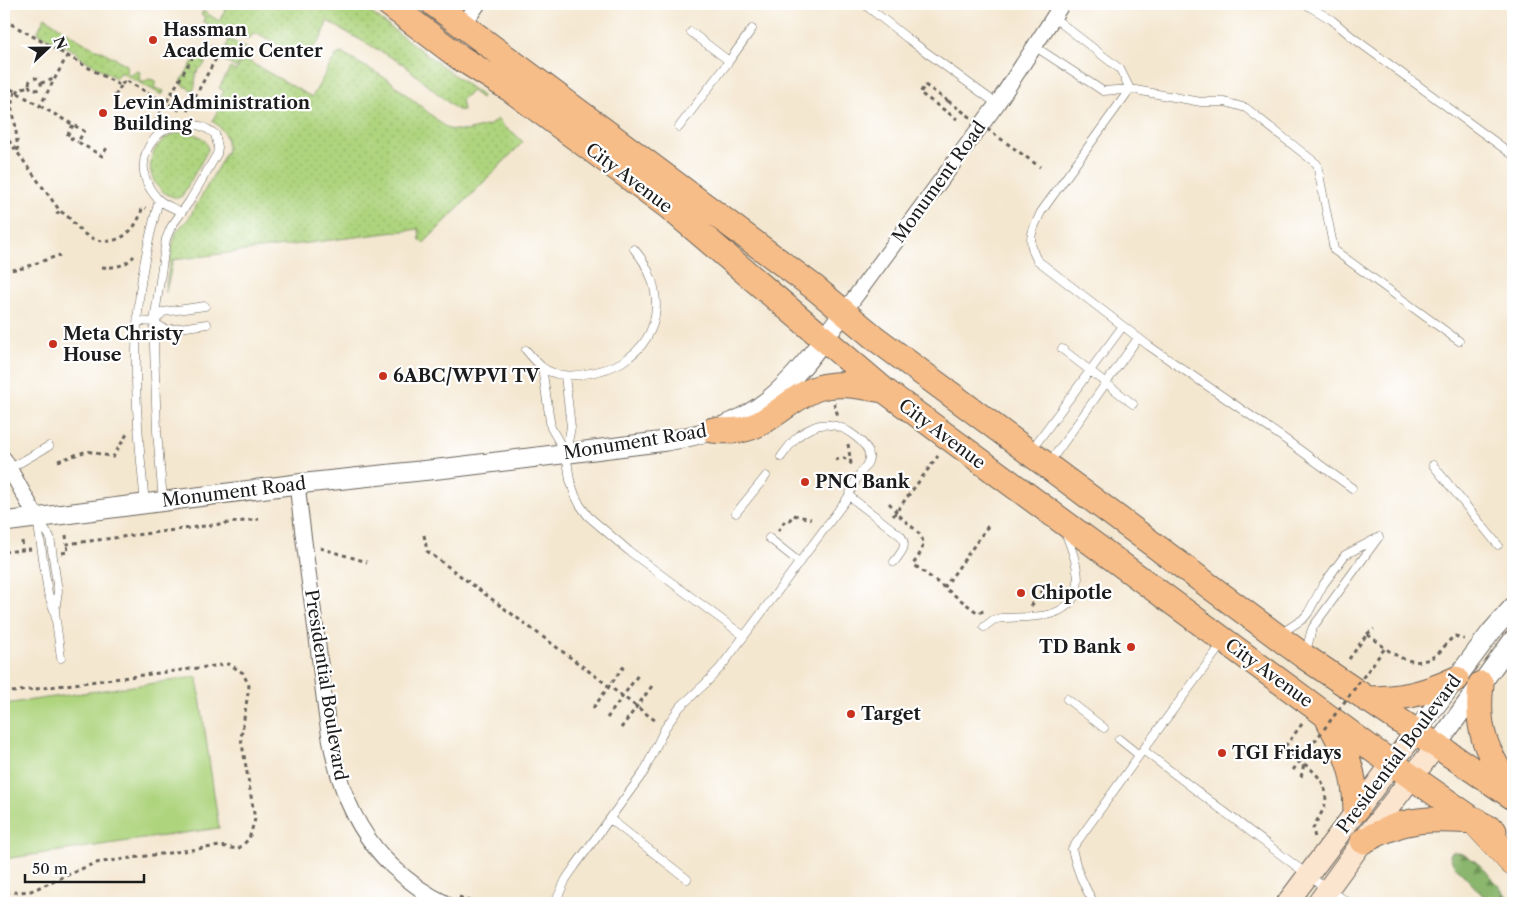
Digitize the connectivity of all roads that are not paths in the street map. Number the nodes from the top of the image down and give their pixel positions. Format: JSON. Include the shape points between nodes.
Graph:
{"nodes":[{"id":1,"x":388,"y":4,"type":"edge"},
{"id":2,"x":434,"y":4,"type":"edge"},
{"id":3,"x":478,"y":4,"type":"edge"},
{"id":4,"x":864,"y":4,"type":"edge"},
{"id":5,"x":1062,"y":4,"type":"edge"},
{"id":6,"x":1305,"y":4,"type":"edge"},
{"id":7,"x":1053,"y":17,"type":"junction"},
{"id":8,"x":462,"y":25,"type":"junction"},
{"id":9,"x":752,"y":29,"type":"dead end"},
{"id":10,"x":691,"y":32,"type":"dead end"},
{"id":11,"x":1034,"y":46,"type":"junction"},
{"id":12,"x":728,"y":61,"type":"junction"},
{"id":13,"x":1130,"y":89,"type":"junction"},
{"id":14,"x":997,"y":104,"type":"junction"},
{"id":15,"x":679,"y":127,"type":"dead end"},
{"id":16,"x":1513,"y":156,"type":"edge"},
{"id":17,"x":159,"y":200,"type":"junction"},
{"id":18,"x":181,"y":212,"type":"junction"},
{"id":19,"x":634,"y":250,"type":"dead end"},
{"id":20,"x":205,"y":306,"type":"dead end"},
{"id":21,"x":844,"y":312,"type":"junction"},
{"id":22,"x":138,"y":321,"type":"junction"},
{"id":23,"x":154,"y":322,"type":"junction"},
{"id":24,"x":207,"y":324,"type":"dead end"},
{"id":25,"x":1123,"y":326,"type":"junction"},
{"id":26,"x":1138,"y":338,"type":"junction"},
{"id":27,"x":824,"y":339,"type":"junction"},
{"id":28,"x":1459,"y":341,"type":"dead end"},
{"id":29,"x":1062,"y":349,"type":"dead end"},
{"id":30,"x":526,"y":350,"type":"dead end"},
{"id":31,"x":542,"y":367,"type":"junction"},
{"id":32,"x":1090,"y":370,"type":"junction"},
{"id":33,"x":565,"y":376,"type":"junction"},
{"id":34,"x":1106,"y":383,"type":"junction"},
{"id":35,"x":884,"y":390,"type":"junction"},
{"id":36,"x":1133,"y":404,"type":"dead end"},
{"id":37,"x":713,"y":430,"type":"junction"},
{"id":38,"x":49,"y":446,"type":"dead end"},
{"id":39,"x":566,"y":453,"type":"junction"},
{"id":40,"x":781,"y":457,"type":"dead end"},
{"id":41,"x":1038,"y":459,"type":"junction"},
{"id":42,"x":6,"y":464,"type":"edge"},
{"id":43,"x":1433,"y":466,"type":"dead end"},
{"id":44,"x":766,"y":476,"type":"dead end"},
{"id":45,"x":297,"y":484,"type":"junction"},
{"id":46,"x":1352,"y":488,"type":"dead end"},
{"id":47,"x":849,"y":496,"type":"junction"},
{"id":48,"x":154,"y":502,"type":"junction"},
{"id":49,"x":736,"y":512,"type":"dead end"},
{"id":50,"x":37,"y":518,"type":"junction"},
{"id":51,"x":1060,"y":521,"type":"junction"},
{"id":52,"x":4,"y":522,"type":"edge"},
{"id":53,"x":769,"y":538,"type":"dead end"},
{"id":54,"x":1498,"y":545,"type":"dead end"},
{"id":55,"x":799,"y":562,"type":"junction"},
{"id":56,"x":894,"y":562,"type":"dead end"},
{"id":57,"x":1513,"y":607,"type":"edge"},
{"id":58,"x":984,"y":627,"type":"dead end"},
{"id":59,"x":744,"y":636,"type":"junction"},
{"id":60,"x":1276,"y":636,"type":"junction"},
{"id":61,"x":1225,"y":640,"type":"junction"},
{"id":62,"x":1513,"y":640,"type":"edge"},
{"id":63,"x":1305,"y":657,"type":"junction"},
{"id":64,"x":61,"y":658,"type":"dead end"},
{"id":65,"x":1456,"y":679,"type":"junction"},
{"id":66,"x":1481,"y":684,"type":"junction"},
{"id":67,"x":1067,"y":699,"type":"dead end"},
{"id":68,"x":1366,"y":699,"type":"junction"},
{"id":69,"x":1326,"y":715,"type":"junction"},
{"id":70,"x":1104,"y":728,"type":"dead end"},
{"id":71,"x":1119,"y":739,"type":"dead end"},
{"id":72,"x":1426,"y":739,"type":"junction"},
{"id":73,"x":1141,"y":752,"type":"junction"},
{"id":74,"x":1392,"y":763,"type":"junction"},
{"id":75,"x":1412,"y":777,"type":"junction"},
{"id":76,"x":1513,"y":796,"type":"edge"},
{"id":77,"x":1356,"y":810,"type":"junction"},
{"id":78,"x":610,"y":819,"type":"junction"},
{"id":79,"x":1475,"y":821,"type":"junction"},
{"id":80,"x":1363,"y":841,"type":"junction"},
{"id":81,"x":1513,"y":842,"type":"edge"},
{"id":82,"x":1513,"y":862,"type":"edge"},
{"id":83,"x":1308,"y":875,"type":"junction"},
{"id":84,"x":687,"y":878,"type":"dead end"},
{"id":85,"x":1323,"y":897,"type":"edge"},
{"id":86,"x":421,"y":898,"type":"edge"},
{"id":87,"x":451,"y":899,"type":"edge"},
{"id":88,"x":555,"y":903,"type":"edge"},
{"id":89,"x":1094,"y":903,"type":"edge"},
{"id":90,"x":1287,"y":903,"type":"edge"},
{"id":91,"x":1350,"y":903,"type":"edge"}],
"edges":[{"from":1,"to":27,"type":"highway","name":"City Avenue","via":[[510,89],[669,207]]},
{"from":2,"to":8,"type":"highway","name":"City Avenue"},
{"from":3,"to":8,"type":"street"},
{"from":4,"to":14,"type":"lane"},
{"from":5,"to":7,"type":"street","name":"Monument Road"},
{"from":6,"to":16,"type":"lane","via":[[1332,20]]},
{"from":7,"to":11,"type":"street","name":"Monument Road"},
{"from":7,"to":13,"type":"lane","via":[[1120,69]]},
{"from":8,"to":21,"type":"highway","name":"City Avenue"},
{"from":9,"to":12,"type":"lane"},
{"from":10,"to":12,"type":"lane"},
{"from":11,"to":13,"type":"lane","via":[[1103,91]]},
{"from":11,"to":14,"type":"street","name":"Monument Road"},
{"from":12,"to":15,"type":"lane"},
{"from":13,"to":25,"type":"lane","via":[[1041,212],[1031,233],[1032,250],[1037,260]]},
{"from":13,"to":28,"type":"lane","via":[[1200,102],[1225,102],[1246,108],[1317,164],[1334,250]]},
{"from":14,"to":21,"type":"street","name":"Monument Road"},
{"from":17,"to":18,"type":"lane"},
{"from":17,"to":18,"type":"lane","via":[[151,190],[143,168],[148,145],[174,125],[202,126],[214,134],[217,154]]},
{"from":17,"to":22,"type":"lane","via":[[150,235]]},
{"from":18,"to":23,"type":"lane","via":[[166,239]]},
{"from":19,"to":33,"type":"lane","via":[[650,271],[656,296],[648,334],[632,355],[622,362],[590,373]]},
{"from":20,"to":23,"type":"lane","via":[[163,312]]},
{"from":21,"to":27,"type":"street","name":"Monument Road"},
{"from":21,"to":41,"type":"highway","name":"City Avenue"},
{"from":22,"to":23,"type":"lane"},
{"from":22,"to":48,"type":"lane","via":[[138,408]]},
{"from":23,"to":24,"type":"lane","via":[[166,330]]},
{"from":23,"to":48,"type":"lane"},
{"from":25,"to":26,"type":"lane"},
{"from":25,"to":32,"type":"lane"},
{"from":26,"to":34,"type":"lane"},
{"from":26,"to":46,"type":"lane"},
{"from":27,"to":35,"type":"highway","name":"City Avenue"},
{"from":27,"to":37,"type":"street","name":"Monument Road","via":[[776,396],[748,416]]},
{"from":29,"to":32,"type":"lane"},
{"from":30,"to":31,"type":"lane"},
{"from":31,"to":33,"type":"lane"},
{"from":31,"to":39,"type":"lane","via":[[550,428]]},
{"from":32,"to":34,"type":"lane"},
{"from":32,"to":41,"type":"lane"},
{"from":33,"to":39,"type":"lane","via":[[572,427]]},
{"from":34,"to":36,"type":"lane"},
{"from":34,"to":41,"type":"lane"},
{"from":35,"to":37,"type":"highway","via":[[824,386],[802,395],[756,425],[742,430]]},
{"from":35,"to":51,"type":"highway","name":"City Avenue"},
{"from":37,"to":39,"type":"street","name":"Monument Road","via":[[685,438]]},
{"from":38,"to":42,"type":"lane"},
{"from":39,"to":45,"type":"street","name":"Monument Road"},
{"from":39,"to":59,"type":"lane","via":[[575,495],[588,516],[629,551]]},
{"from":40,"to":47,"type":"lane","via":[[797,438],[814,427],[830,425],[848,432],[865,445],[870,457]]},
{"from":41,"to":60,"type":"highway","name":"City Avenue"},
{"from":42,"to":50,"type":"street"},
{"from":43,"to":54,"type":"lane"},
{"from":44,"to":49,"type":"lane"},
{"from":45,"to":48,"type":"street","name":"Monument Road"},
{"from":45,"to":86,"type":"street","name":"Presidential Boulevard","via":[[337,773],[352,812],[370,842]]},
{"from":47,"to":55,"type":"lane"},
{"from":47,"to":56,"type":"lane","via":[[904,540],[904,548]]},
{"from":48,"to":50,"type":"street","name":"Monument Road"},
{"from":50,"to":52,"type":"street","name":"Monument Road"},
{"from":50,"to":64,"type":"lane","via":[[50,537],[58,591],[55,613]]},
{"from":51,"to":58,"type":"lane","via":[[1079,578],[1078,590],[1072,601],[1050,614],[1001,618]]},
{"from":51,"to":61,"type":"highway","name":"City Avenue"},
{"from":53,"to":55,"type":"lane"},
{"from":55,"to":59,"type":"lane"},
{"from":57,"to":65,"type":"street","name":"Presidential Boulevard"},
{"from":59,"to":78,"type":"lane","via":[[714,675],[680,707],[644,772]]},
{"from":60,"to":63,"type":"highway","name":"City Avenue"},
{"from":60,"to":63,"type":"lane","via":[[1303,619],[1345,555],[1379,537],[1314,627]]},
{"from":61,"to":69,"type":"highway","name":"City Avenue"},
{"from":61,"to":73,"type":"lane"},
{"from":62,"to":66,"type":"street","name":"Presidential Boulevard"},
{"from":63,"to":68,"type":"highway","name":"City Avenue"},
{"from":65,"to":68,"type":"highway","via":[[1413,696]]},
{"from":65,"to":72,"type":"street","name":"Presidential Boulevard"},
{"from":66,"to":72,"type":"street","name":"Presidential Boulevard"},
{"from":66,"to":76,"type":"highway","via":[[1479,712],[1484,739]]},
{"from":67,"to":70,"type":"lane"},
{"from":68,"to":72,"type":"highway","name":"City Avenue"},
{"from":69,"to":74,"type":"highway","name":"City Avenue"},
{"from":69,"to":77,"type":"highway","via":[[1349,761]]},
{"from":71,"to":73,"type":"lane"},
{"from":72,"to":74,"type":"main road","name":"Presidential Boulevard"},
{"from":72,"to":75,"type":"main road","name":"Presidential Boulevard"},
{"from":72,"to":76,"type":"highway","name":"City Avenue"},
{"from":73,"to":83,"type":"lane"},
{"from":73,"to":89,"type":"lane","via":[[1072,849]]},
{"from":74,"to":75,"type":"highway","name":"City Avenue"},
{"from":74,"to":77,"type":"main road","name":"Presidential Boulevard"},
{"from":75,"to":79,"type":"highway","name":"City Avenue"},
{"from":75,"to":80,"type":"main road","name":"Presidential Boulevard"},
{"from":77,"to":83,"type":"main road","name":"Presidential Boulevard"},
{"from":78,"to":84,"type":"lane"},
{"from":78,"to":88,"type":"lane","via":[[566,880]]},
{"from":79,"to":80,"type":"highway","via":[[1408,823]]},
{"from":79,"to":81,"type":"highway","name":"City Avenue"},
{"from":79,"to":82,"type":"highway"},
{"from":80,"to":85,"type":"main road","name":"Presidential Boulevard"},
{"from":83,"to":85,"type":"lane"},
{"from":83,"to":90,"type":"main road","name":"Presidential Boulevard"},
{"from":85,"to":91,"type":"lane"},
{"from":86,"to":87,"type":"street","name":"Presidential Boulevard"}]}
